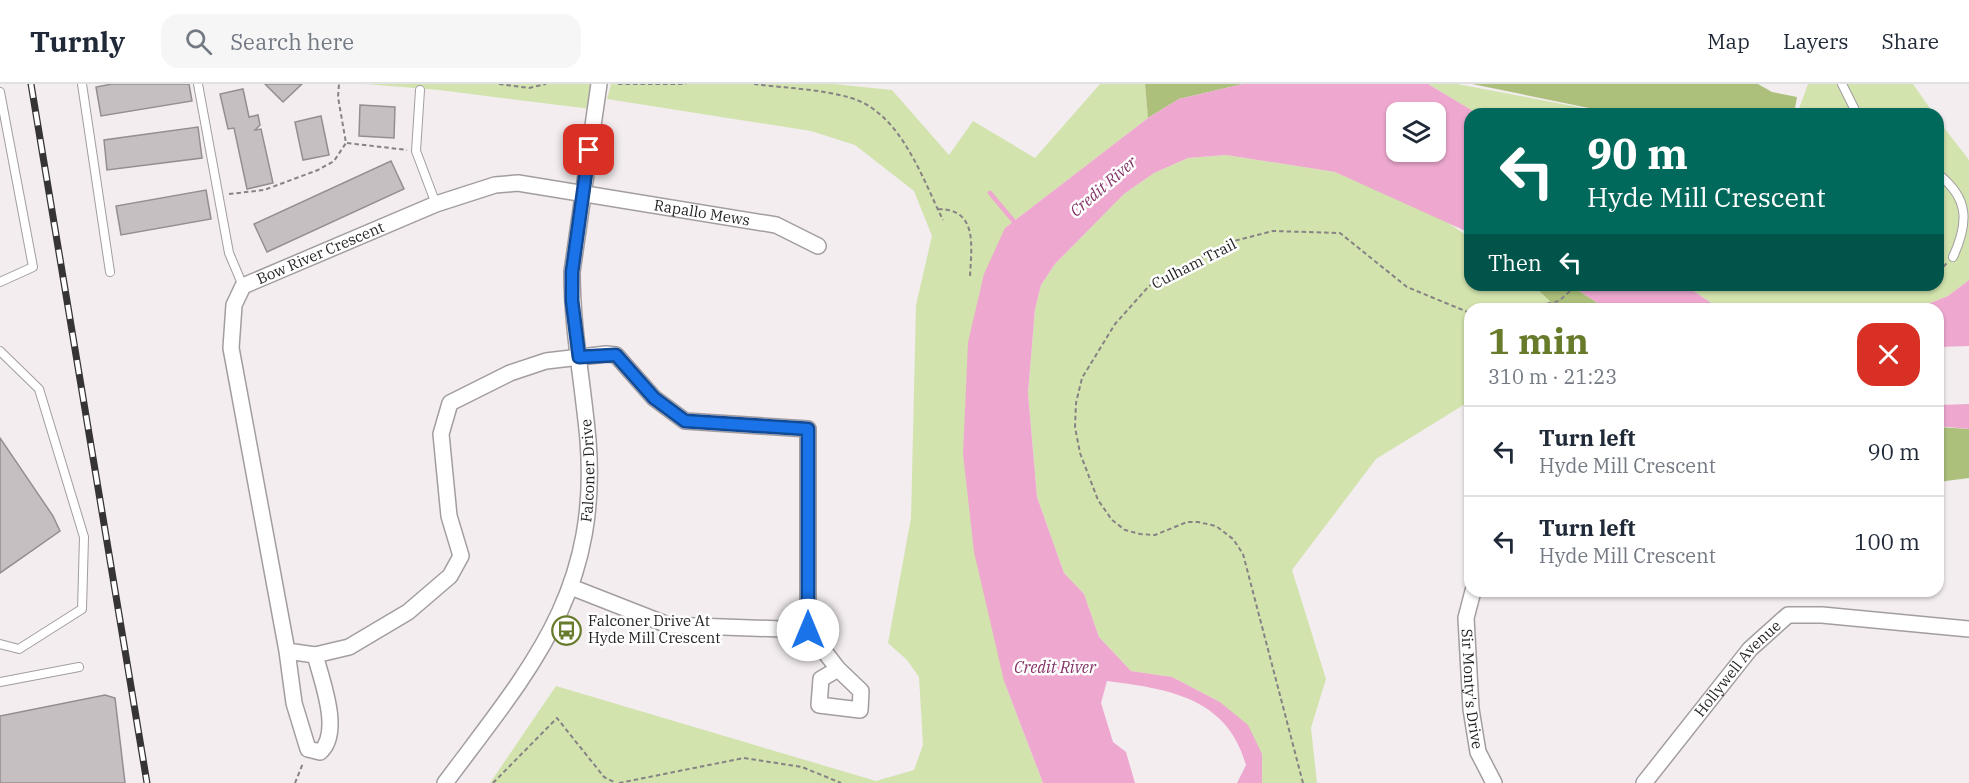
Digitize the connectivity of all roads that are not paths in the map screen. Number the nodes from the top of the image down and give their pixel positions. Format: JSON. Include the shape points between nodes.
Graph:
{"nodes":[{"id":1,"x":82,"y":84,"type":"edge"},
{"id":2,"x":198,"y":84,"type":"edge"},
{"id":3,"x":599,"y":84,"type":"edge"},
{"id":4,"x":1842,"y":84,"type":"edge"},
{"id":5,"x":420,"y":90,"type":"dead end"},
{"id":6,"x":0,"y":92,"type":"edge"},
{"id":7,"x":1854,"y":108,"type":"edge"},
{"id":8,"x":1944,"y":178,"type":"edge"},
{"id":9,"x":582,"y":194,"type":"junction"},
{"id":10,"x":436,"y":204,"type":"junction"},
{"id":11,"x":818,"y":246,"type":"dead end"},
{"id":12,"x":1953,"y":257,"type":"dead end"},
{"id":13,"x":110,"y":272,"type":"dead end"},
{"id":14,"x":0,"y":282,"type":"edge"},
{"id":15,"x":243,"y":286,"type":"junction"},
{"id":16,"x":0,"y":351,"type":"edge"},
{"id":17,"x":579,"y":357,"type":"junction"},
{"id":18,"x":571,"y":587,"type":"junction"},
{"id":19,"x":1471,"y":597,"type":"edge"},
{"id":20,"x":1969,"y":629,"type":"edge"},
{"id":21,"x":808,"y":630,"type":"junction"},
{"id":22,"x":0,"y":644,"type":"edge"},
{"id":23,"x":287,"y":651,"type":"junction"},
{"id":24,"x":315,"y":655,"type":"junction"},
{"id":25,"x":79,"y":667,"type":"dead end"},
{"id":26,"x":838,"y":669,"type":"dead end"},
{"id":27,"x":0,"y":682,"type":"edge"},
{"id":28,"x":445,"y":783,"type":"edge"},
{"id":29,"x":1494,"y":783,"type":"edge"},
{"id":30,"x":1644,"y":783,"type":"edge"}],
"edges":[{"from":1,"to":13,"type":"lane"},
{"from":2,"to":15,"type":"lane","via":[[229,253]]},
{"from":3,"to":9,"type":"street","name":"Falconer Drive"},
{"from":4,"to":7,"type":"lane"},
{"from":5,"to":10,"type":"lane","via":[[416,151]]},
{"from":6,"to":14,"type":"lane","via":[[33,267]]},
{"from":8,"to":12,"type":"lane","via":[[1965,204],[1965,227]]},
{"from":9,"to":10,"type":"street","name":"Bow River Crescent","via":[[518,183],[495,185]]},
{"from":9,"to":11,"type":"street","name":"Rapallo Mews","via":[[776,225]]},
{"from":9,"to":17,"type":"street","name":"Falconer Drive","via":[[572,272]]},
{"from":10,"to":15,"type":"street","name":"Bow River Crescent"},
{"from":15,"to":23,"type":"street","name":"Bow River Crescent","via":[[234,305],[231,348]]},
{"from":16,"to":22,"type":"lane","via":[[39,389],[84,537],[82,609],[19,649]]},
{"from":17,"to":18,"type":"street","name":"Falconer Drive","via":[[589,480],[583,541]]},
{"from":17,"to":21,"type":"street","via":[[616,355],[654,398],[685,421],[808,429]]},
{"from":17,"to":24,"type":"street","via":[[546,361],[450,403],[441,434],[449,516],[461,556],[450,576],[408,612],[349,647]]},
{"from":18,"to":21,"type":"street","via":[[668,625]]},
{"from":18,"to":28,"type":"street","name":"Falconer Drive","via":[[545,645],[526,675]]},
{"from":19,"to":29,"type":"street","name":"Sir Monty's Drive","via":[[1466,618],[1471,709],[1478,752]]},
{"from":20,"to":30,"type":"street","name":"Hollywell Avenue","via":[[1788,615],[1750,649]]},
{"from":21,"to":26,"type":"street"},
{"from":23,"to":24,"type":"street"},
{"from":23,"to":24,"type":"street","name":"Bow River Crescent","via":[[294,703],[308,749],[320,752],[329,745],[331,733]]},
{"from":25,"to":27,"type":"lane"}]}
